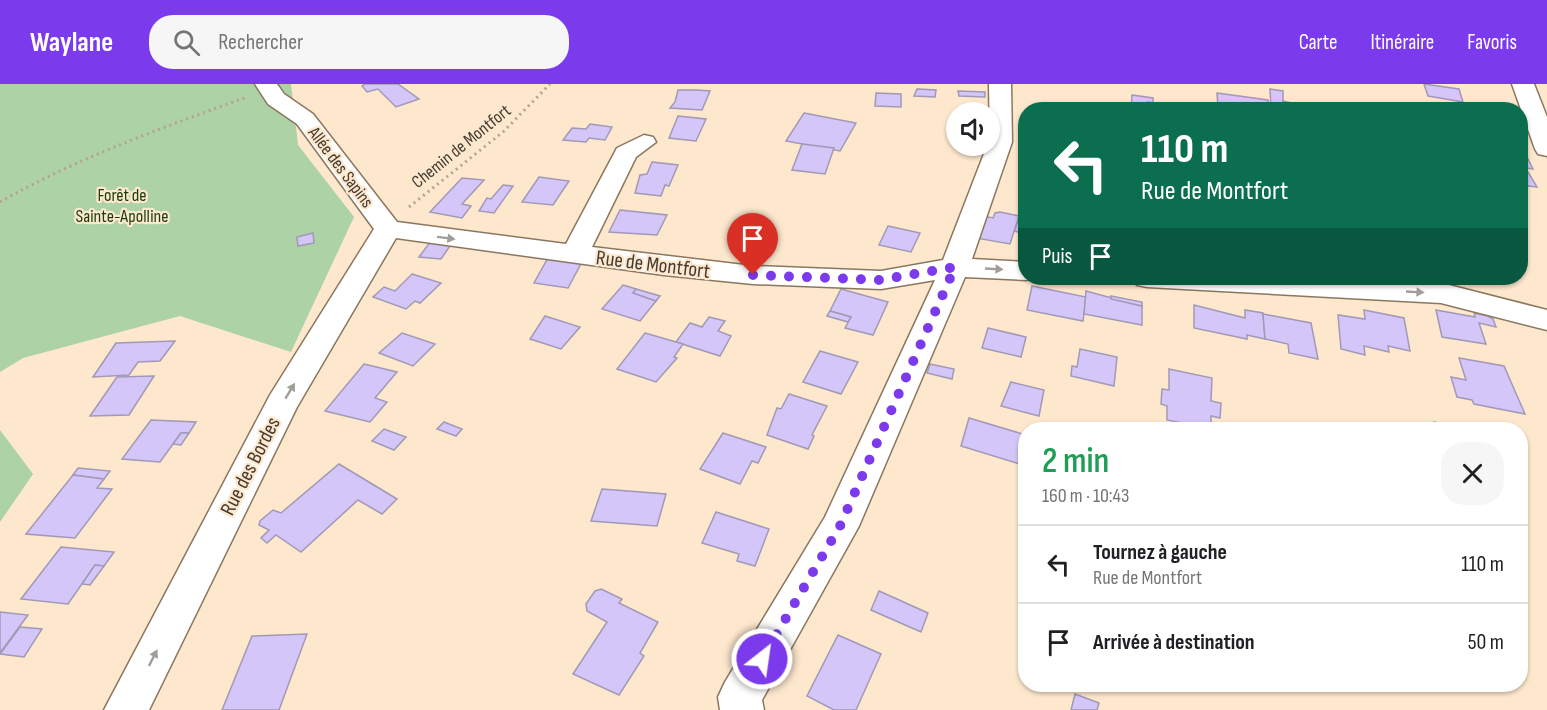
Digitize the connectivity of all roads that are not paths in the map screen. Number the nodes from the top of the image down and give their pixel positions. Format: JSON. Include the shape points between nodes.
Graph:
{"nodes":[{"id":1,"x":1000,"y":84,"type":"edge"},
{"id":2,"x":1523,"y":84,"type":"edge"},
{"id":3,"x":259,"y":89,"type":"edge"},
{"id":4,"x":644,"y":142,"type":"dead end"},
{"id":5,"x":1547,"y":148,"type":"edge"},
{"id":6,"x":388,"y":229,"type":"junction"},
{"id":7,"x":575,"y":254,"type":"junction"},
{"id":8,"x":955,"y":267,"type":"junction"},
{"id":9,"x":1018,"y":271,"type":"edge"},
{"id":10,"x":1284,"y":285,"type":"edge"},
{"id":11,"x":1547,"y":320,"type":"edge"},
{"id":12,"x":126,"y":710,"type":"edge"},
{"id":13,"x":742,"y":710,"type":"edge"}],
"edges":[{"from":1,"to":8,"type":"street","via":[[1000,142]]},
{"from":2,"to":5,"type":"street"},
{"from":3,"to":6,"type":"street","name":"Allée des Sapins","via":[[305,119]]},
{"from":4,"to":7,"type":"street","via":[[626,153]]},
{"from":6,"to":7,"type":"street","name":"Rue de Montfort","one_way":true},
{"from":12,"to":6,"type":"street","name":"Rue des Bordes","one_way":true,"via":[[282,404]]},
{"from":7,"to":8,"type":"street","name":"Rue de Montfort","via":[[753,275],[880,280]]},
{"from":8,"to":9,"type":"street","name":"Rue de Montfort","one_way":true},
{"from":8,"to":13,"type":"street","via":[[840,526],[740,697]]},
{"from":10,"to":11,"type":"street","one_way":true,"via":[[1441,293]]}]}
